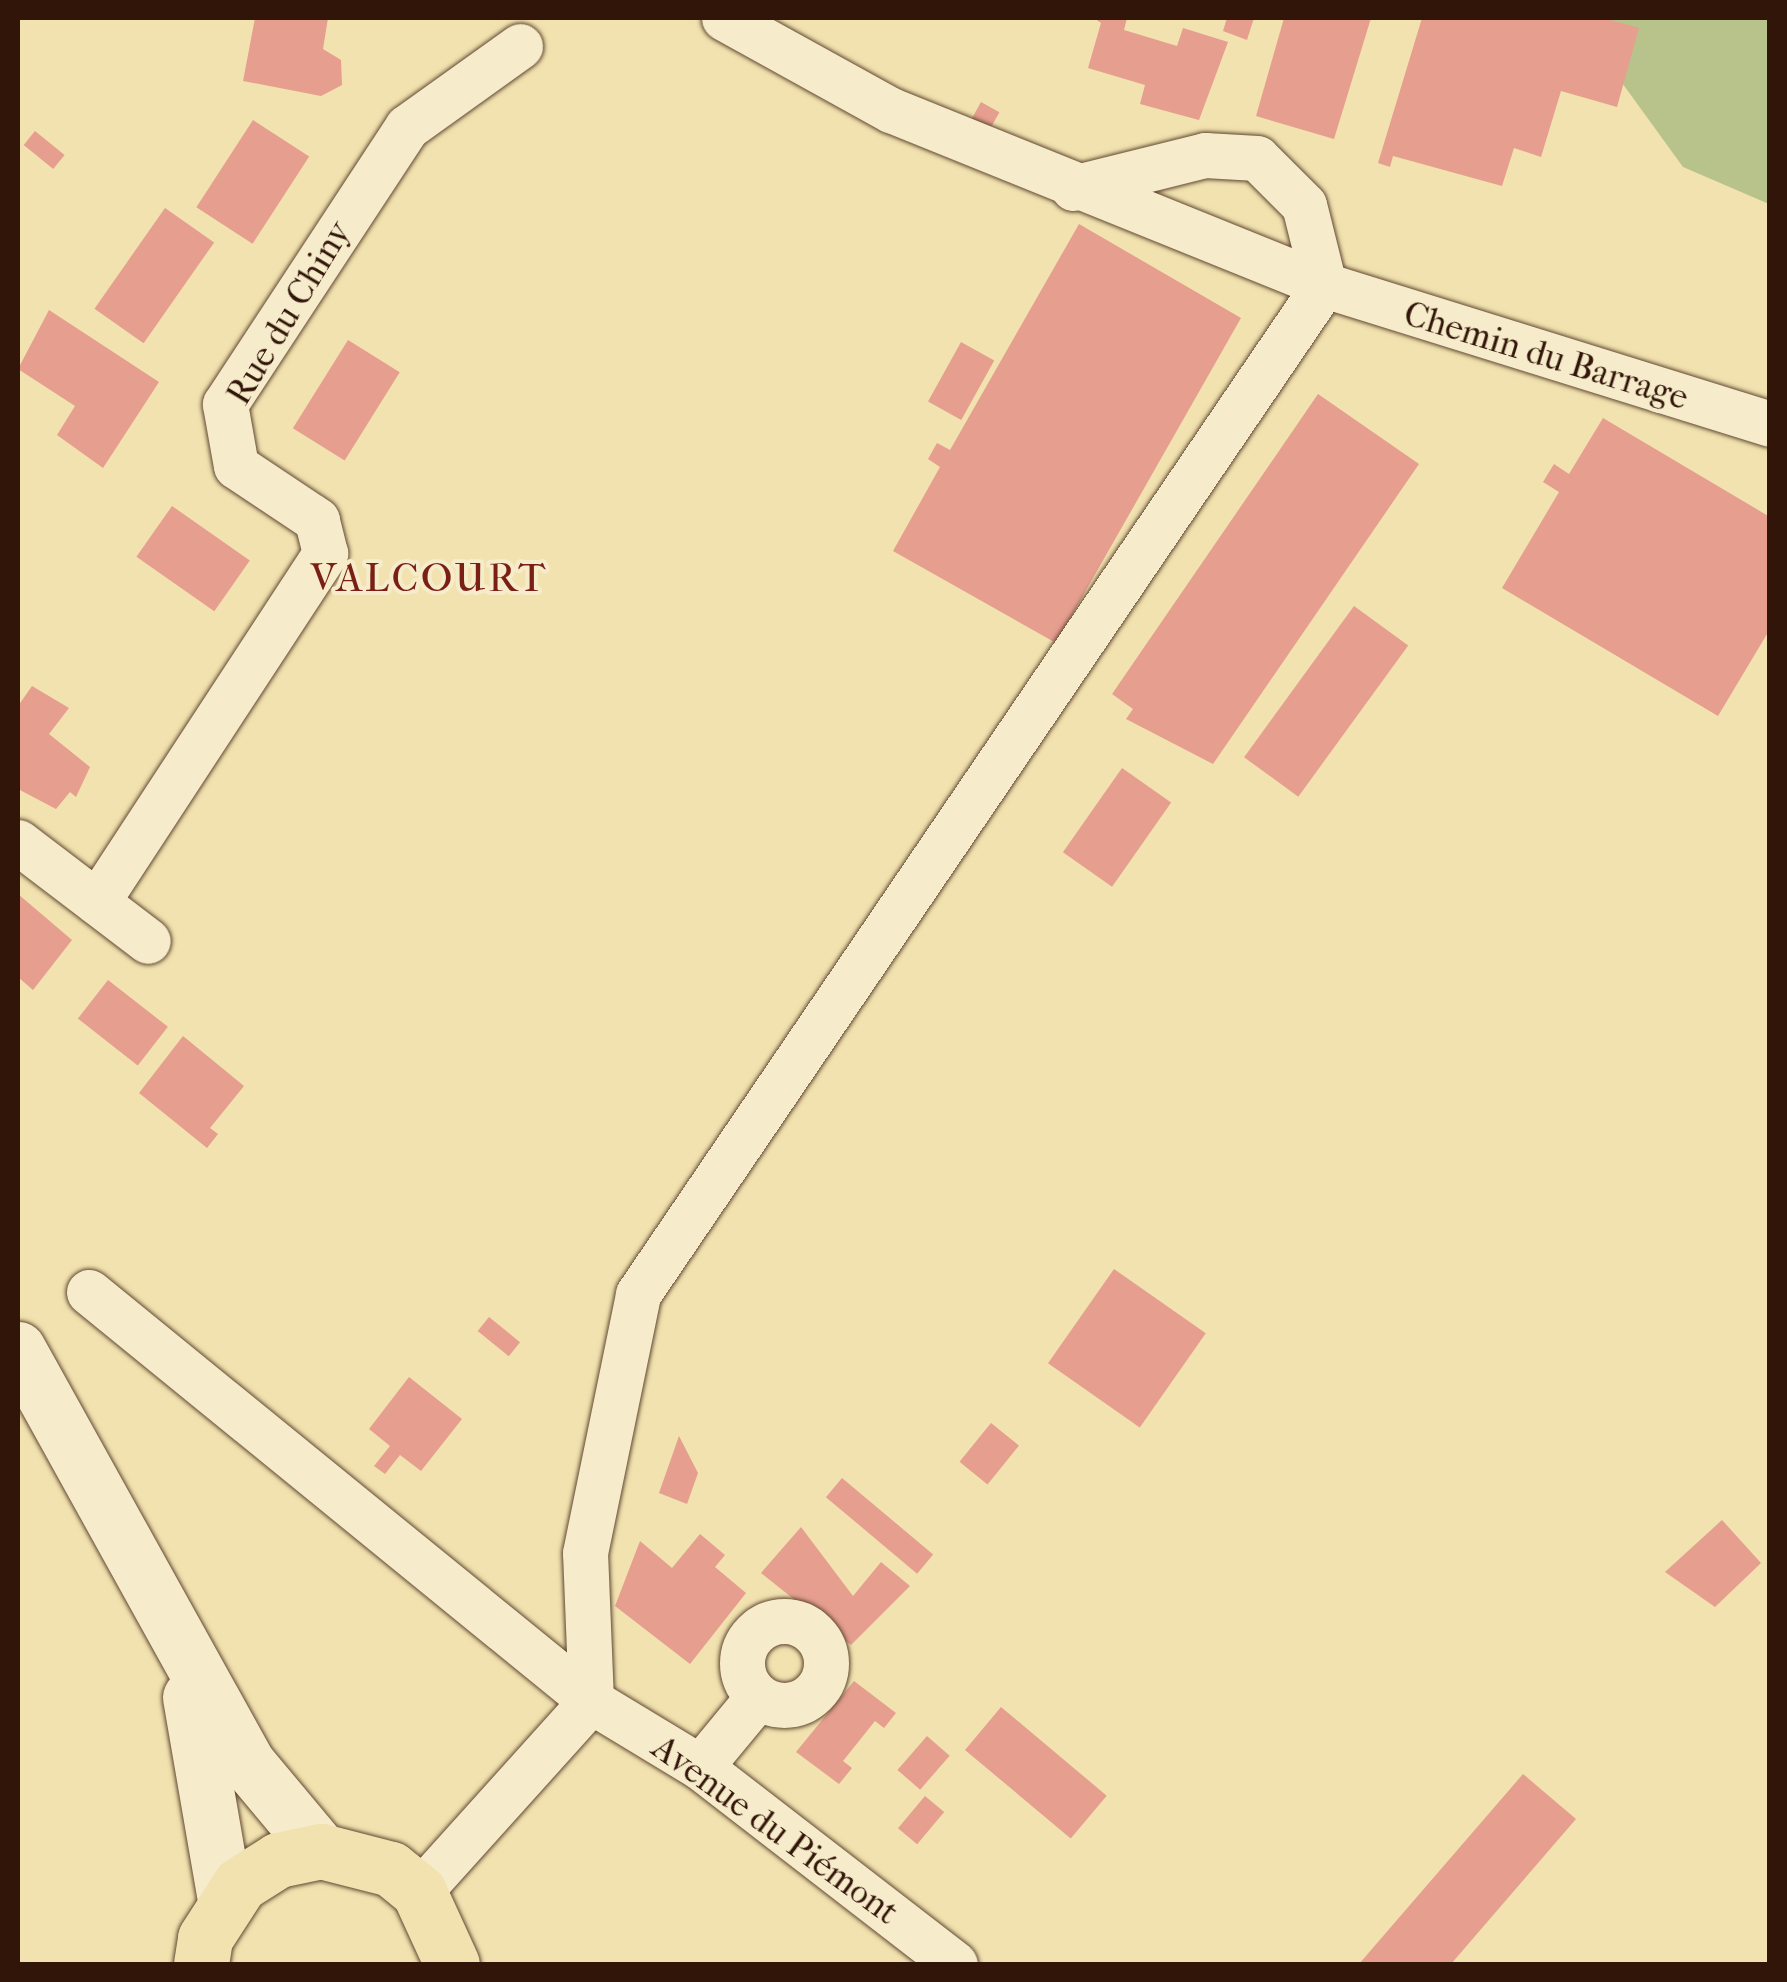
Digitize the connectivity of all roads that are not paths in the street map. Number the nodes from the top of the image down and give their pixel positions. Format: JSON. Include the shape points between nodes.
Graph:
{"nodes":[{"id":1,"x":724,"y":18,"type":"edge"},
{"id":2,"x":520,"y":46,"type":"dead end"},
{"id":3,"x":1073,"y":188,"type":"junction"},
{"id":4,"x":1324,"y":286,"type":"junction"},
{"id":5,"x":1770,"y":424,"type":"edge"},
{"id":6,"x":18,"y":842,"type":"edge"},
{"id":7,"x":97,"y":902,"type":"junction"},
{"id":8,"x":148,"y":941,"type":"dead end"},
{"id":9,"x":89,"y":1292,"type":"dead end"},
{"id":10,"x":18,"y":1348,"type":"edge"},
{"id":11,"x":174,"y":1641,"type":"junction"},
{"id":12,"x":758,"y":1697,"type":"dead end"},
{"id":13,"x":591,"y":1702,"type":"junction"},
{"id":14,"x":700,"y":1767,"type":"junction"},
{"id":15,"x":320,"y":1851,"type":"junction"},
{"id":16,"x":419,"y":1892,"type":"junction"},
{"id":17,"x":226,"y":1900,"type":"junction"},
{"id":18,"x":453,"y":1963,"type":"edge"},
{"id":19,"x":201,"y":1964,"type":"edge"},
{"id":20,"x":954,"y":1964,"type":"edge"}],
"edges":[{"from":1,"to":3,"type":"street","name":"Chemin du Barrage","via":[[817,74]]},
{"from":2,"to":7,"type":"street","name":"Rue du Chiny","via":[[406,127],[225,404],[236,466],[317,520],[325,552]]},
{"from":3,"to":4,"type":"street","name":"Chemin du Barrage"},
{"from":3,"to":4,"type":"street","via":[[1205,154],[1257,158],[1304,205]]},
{"from":4,"to":5,"type":"street","name":"Chemin du Barrage"},
{"from":4,"to":13,"type":"street","via":[[638,1294],[585,1554]]},
{"from":6,"to":7,"type":"street"},
{"from":7,"to":8,"type":"street"},
{"from":9,"to":13,"type":"street","name":"Avenue du Piémont"},
{"from":10,"to":11,"type":"main road"},
{"from":11,"to":15,"type":"main road","via":[[249,1765]]},
{"from":11,"to":17,"type":"main road","via":[[215,1804]]},
{"from":12,"to":14,"type":"street"},
{"from":13,"to":14,"type":"street","name":"Avenue du Piémont"},
{"from":13,"to":16,"type":"street"},
{"from":14,"to":20,"type":"street","name":"Avenue du Piémont"},
{"from":15,"to":16,"type":"main road","via":[[374,1862]]},
{"from":15,"to":17,"type":"main road","via":[[278,1860]]},
{"from":16,"to":18,"type":"main road"},
{"from":17,"to":19,"type":"main road"}]}
